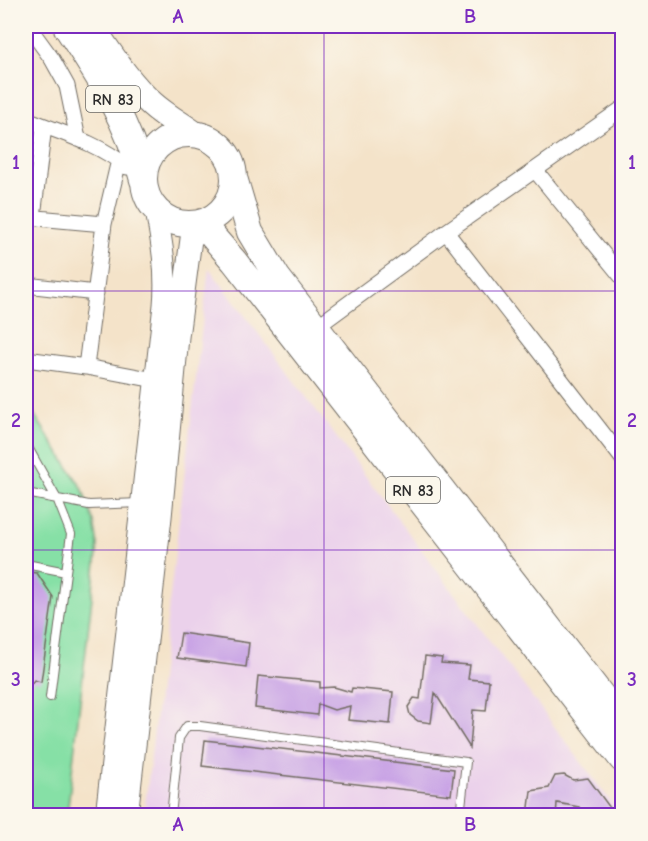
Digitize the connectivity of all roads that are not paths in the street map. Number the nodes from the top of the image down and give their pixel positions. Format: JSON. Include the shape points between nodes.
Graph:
{"nodes":[{"id":1,"x":28,"y":26,"type":"edge"},
{"id":2,"x":66,"y":26,"type":"edge"},
{"id":3,"x":91,"y":26,"type":"edge"},
{"id":4,"x":622,"y":109,"type":"edge"},
{"id":5,"x":26,"y":119,"type":"edge"},
{"id":6,"x":44,"y":126,"type":"junction"},
{"id":7,"x":194,"y":134,"type":"junction"},
{"id":8,"x":78,"y":139,"type":"junction"},
{"id":9,"x":119,"y":160,"type":"junction"},
{"id":10,"x":535,"y":170,"type":"junction"},
{"id":11,"x":143,"y":180,"type":"junction"},
{"id":12,"x":235,"y":181,"type":"junction"},
{"id":13,"x":156,"y":211,"type":"junction"},
{"id":14,"x":29,"y":217,"type":"edge"},
{"id":15,"x":104,"y":224,"type":"junction"},
{"id":16,"x":197,"y":224,"type":"junction"},
{"id":17,"x":446,"y":232,"type":"junction"},
{"id":18,"x":622,"y":277,"type":"edge"},
{"id":19,"x":26,"y":285,"type":"edge"},
{"id":20,"x":96,"y":293,"type":"junction"},
{"id":21,"x":315,"y":328,"type":"junction"},
{"id":22,"x":26,"y":360,"type":"edge"},
{"id":23,"x":86,"y":367,"type":"junction"},
{"id":24,"x":155,"y":380,"type":"junction"},
{"id":25,"x":26,"y":444,"type":"edge"},
{"id":26,"x":622,"y":458,"type":"edge"},
{"id":27,"x":26,"y":493,"type":"edge"},
{"id":28,"x":58,"y":501,"type":"junction"},
{"id":29,"x":142,"y":503,"type":"junction"},
{"id":30,"x":26,"y":564,"type":"edge"},
{"id":31,"x":66,"y":572,"type":"junction"},
{"id":32,"x":50,"y":697,"type":"dead end"},
{"id":33,"x":622,"y":722,"type":"edge"},
{"id":34,"x":622,"y":759,"type":"edge"},
{"id":35,"x":106,"y":816,"type":"edge"},
{"id":36,"x":127,"y":816,"type":"edge"},
{"id":37,"x":171,"y":816,"type":"edge"},
{"id":38,"x":460,"y":816,"type":"edge"}],
"edges":[{"from":1,"to":8,"type":"street","via":[[67,86]]},
{"from":2,"to":11,"type":"highway","number":"RN 83","via":[[118,108]]},
{"from":3,"to":7,"type":"highway","number":"RN 83","via":[[152,104]]},
{"from":4,"to":10,"type":"street"},
{"from":5,"to":6,"type":"street"},
{"from":6,"to":8,"type":"street"},
{"from":6,"to":14,"type":"street"},
{"from":7,"to":11,"type":"highway","via":[[164,141],[149,158]]},
{"from":7,"to":12,"type":"highway","via":[[205,136],[224,149]]},
{"from":8,"to":9,"type":"street"},
{"from":9,"to":11,"type":"street"},
{"from":9,"to":15,"type":"street"},
{"from":10,"to":17,"type":"street"},
{"from":10,"to":18,"type":"street"},
{"from":11,"to":13,"type":"highway"},
{"from":12,"to":16,"type":"highway","via":[[228,203],[211,219]]},
{"from":12,"to":21,"type":"highway","number":"RN 83","via":[[250,232],[261,253]]},
{"from":13,"to":16,"type":"highway","via":[[179,223]]},
{"from":13,"to":24,"type":"main road","via":[[166,279]]},
{"from":14,"to":15,"type":"street"},
{"from":15,"to":20,"type":"street"},
{"from":16,"to":34,"type":"highway","number":"RN 83","via":[[234,261]]},
{"from":16,"to":36,"type":"main road","via":[[178,337]]},
{"from":17,"to":21,"type":"street"},
{"from":17,"to":26,"type":"street"},
{"from":19,"to":20,"type":"street"},
{"from":20,"to":23,"type":"street"},
{"from":21,"to":33,"type":"highway","number":"RN 83"},
{"from":22,"to":23,"type":"street"},
{"from":23,"to":24,"type":"street"},
{"from":24,"to":29,"type":"main road"},
{"from":25,"to":28,"type":"lane"},
{"from":27,"to":28,"type":"lane"},
{"from":28,"to":29,"type":"lane","via":[[89,505]]},
{"from":28,"to":31,"type":"lane","via":[[71,534]]},
{"from":29,"to":35,"type":"main road"},
{"from":30,"to":31,"type":"lane"},
{"from":31,"to":32,"type":"lane"},
{"from":37,"to":38,"type":"lane","via":[[179,738],[187,726],[200,726],[466,762]]}]}
